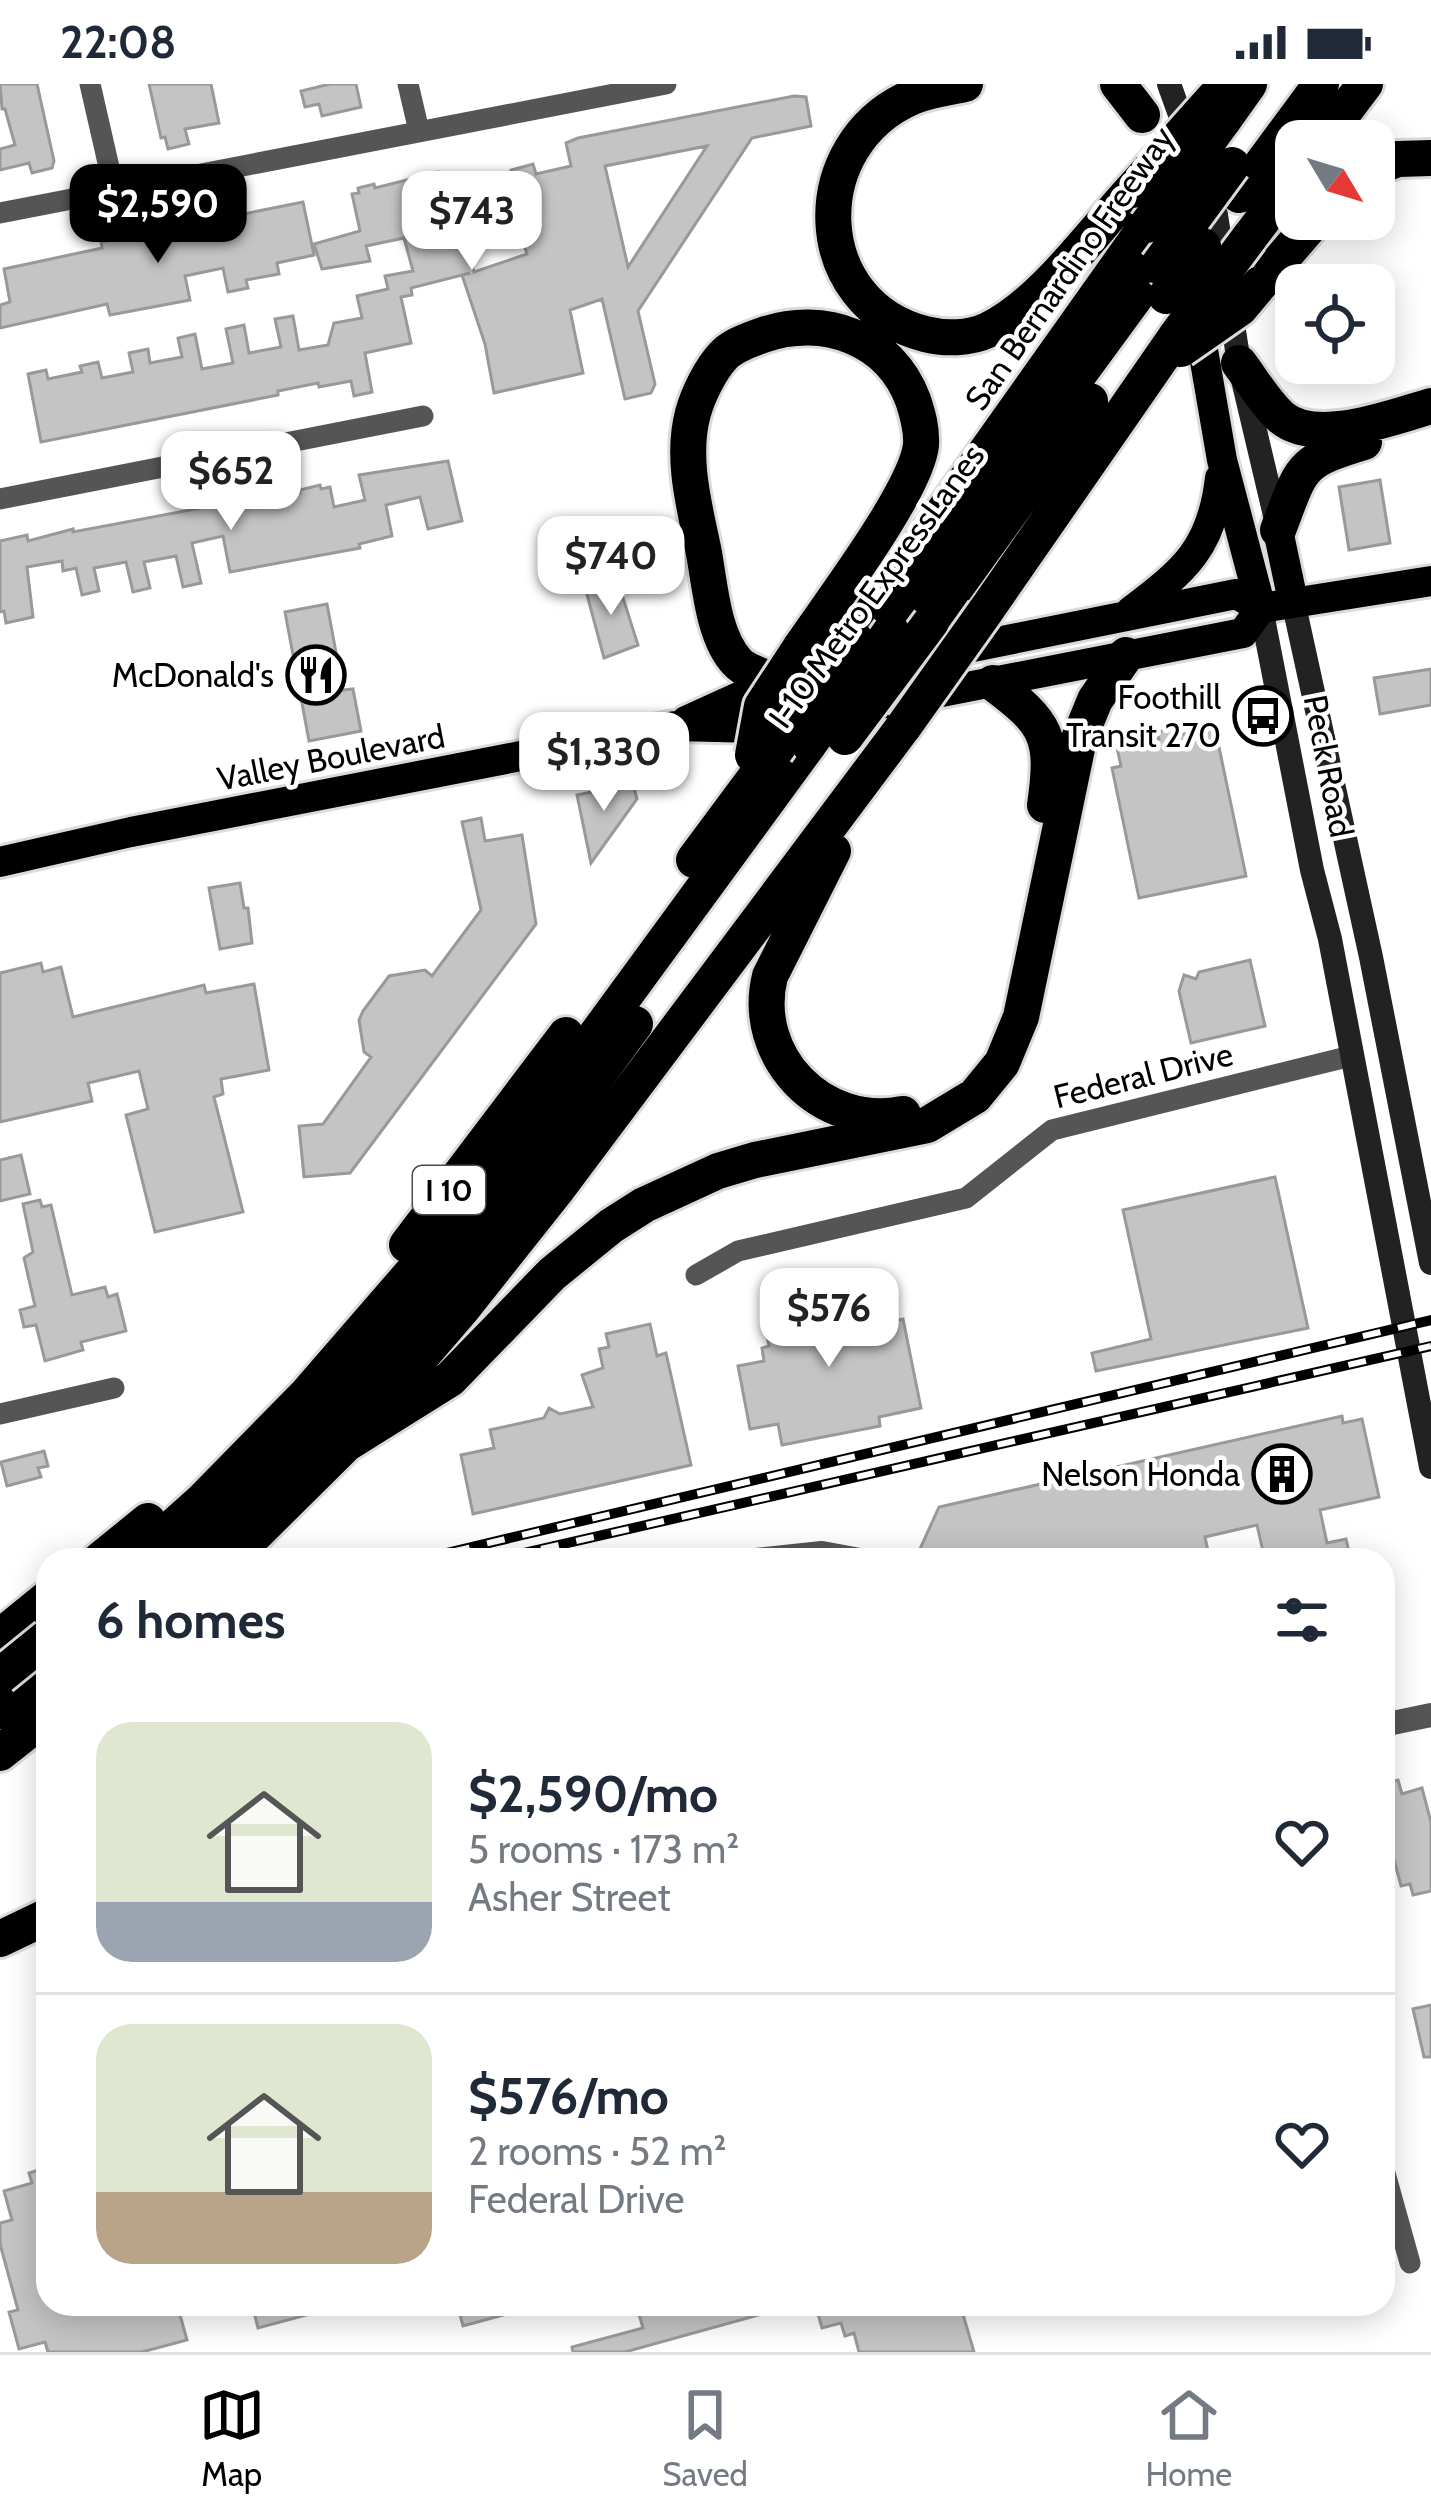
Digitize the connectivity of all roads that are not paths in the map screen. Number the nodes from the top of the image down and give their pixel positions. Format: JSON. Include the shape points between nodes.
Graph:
{"nodes":[{"id":1,"x":90,"y":84,"type":"edge"},
{"id":2,"x":408,"y":84,"type":"edge"},
{"id":3,"x":666,"y":84,"type":"edge"},
{"id":4,"x":965,"y":84,"type":"edge"},
{"id":5,"x":1118,"y":84,"type":"edge"},
{"id":6,"x":1169,"y":84,"type":"edge"},
{"id":7,"x":1292,"y":84,"type":"edge"},
{"id":8,"x":1321,"y":84,"type":"edge"},
{"id":9,"x":1365,"y":84,"type":"edge"},
{"id":10,"x":1230,"y":97,"type":"edge"},
{"id":11,"x":1138,"y":99,"type":"edge"},
{"id":12,"x":1338,"y":120,"type":"edge"},
{"id":13,"x":419,"y":131,"type":"junction"},
{"id":14,"x":1431,"y":158,"type":"edge"},
{"id":15,"x":1395,"y":160,"type":"edge"},
{"id":16,"x":1236,"y":180,"type":"junction"},
{"id":17,"x":114,"y":189,"type":"junction"},
{"id":18,"x":1275,"y":204,"type":"edge"},
{"id":19,"x":0,"y":213,"type":"edge"},
{"id":20,"x":1298,"y":240,"type":"edge"},
{"id":21,"x":1162,"y":281,"type":"junction"},
{"id":22,"x":1174,"y":345,"type":"junction"},
{"id":23,"x":1239,"y":363,"type":"junction"},
{"id":24,"x":1431,"y":406,"type":"edge"},
{"id":25,"x":423,"y":416,"type":"dead end"},
{"id":26,"x":1431,"y":423,"type":"edge"},
{"id":27,"x":1222,"y":460,"type":"junction"},
{"id":28,"x":0,"y":499,"type":"edge"},
{"id":29,"x":1278,"y":530,"type":"junction"},
{"id":30,"x":1431,"y":581,"type":"edge"},
{"id":31,"x":1293,"y":601,"type":"junction"},
{"id":32,"x":1261,"y":608,"type":"junction"},
{"id":33,"x":1128,"y":614,"type":"junction"},
{"id":34,"x":1126,"y":655,"type":"junction"},
{"id":35,"x":993,"y":683,"type":"junction"},
{"id":36,"x":785,"y":686,"type":"junction"},
{"id":37,"x":676,"y":726,"type":"junction"},
{"id":38,"x":787,"y":753,"type":"junction"},
{"id":39,"x":866,"y":780,"type":"junction"},
{"id":40,"x":0,"y":862,"type":"edge"},
{"id":41,"x":1351,"y":1056,"type":"junction"},
{"id":42,"x":1431,"y":1263,"type":"edge"},
{"id":43,"x":696,"y":1275,"type":"dead end"},
{"id":44,"x":114,"y":1388,"type":"dead end"},
{"id":45,"x":0,"y":1414,"type":"edge"},
{"id":46,"x":346,"y":1444,"type":"junction"},
{"id":47,"x":1431,"y":1467,"type":"edge"},
{"id":48,"x":117,"y":1548,"type":"edge"},
{"id":49,"x":149,"y":1548,"type":"edge"},
{"id":50,"x":193,"y":1548,"type":"edge"},
{"id":51,"x":241,"y":1548,"type":"edge"},
{"id":52,"x":36,"y":1608,"type":"edge"},
{"id":53,"x":6,"y":1632,"type":"edge"},
{"id":54,"x":36,"y":1647,"type":"edge"},
{"id":55,"x":0,"y":1676,"type":"edge"},
{"id":56,"x":36,"y":1694,"type":"edge"},
{"id":57,"x":36,"y":1703,"type":"edge"},
{"id":58,"x":0,"y":1712,"type":"edge"},
{"id":59,"x":1431,"y":1715,"type":"edge"},
{"id":60,"x":1395,"y":1722,"type":"edge"},
{"id":61,"x":1431,"y":1732,"type":"edge"},
{"id":62,"x":1395,"y":1738,"type":"edge"},
{"id":63,"x":0,"y":1753,"type":"edge"},
{"id":64,"x":36,"y":1922,"type":"edge"},
{"id":65,"x":0,"y":1939,"type":"edge"},
{"id":66,"x":36,"y":1939,"type":"edge"},
{"id":67,"x":0,"y":1954,"type":"edge"},
{"id":68,"x":1395,"y":2209,"type":"edge"},
{"id":69,"x":1410,"y":2263,"type":"dead end"}],
"edges":[{"from":1,"to":17,"type":"street"},
{"from":2,"to":13,"type":"street"},
{"from":3,"to":13,"type":"street"},
{"from":4,"to":10,"type":"highway","bridge":true,"via":[[912,97],[884,115],[856,142],[837,181],[834,237],[858,293],[890,321],[936,337],[983,333],[1026,304]]},
{"from":5,"to":11,"type":"highway"},
{"from":6,"to":23,"type":"main road","name":"Peck Road","via":[[1216,215]]},
{"from":7,"to":16,"type":"highway","name":"I-10 Metro ExpressLanes"},
{"from":8,"to":16,"type":"highway","name":"I-10 Metro ExpressLanes"},
{"from":9,"to":12,"type":"highway"},
{"from":10,"to":38,"type":"highway","name":"San Bernardino Freeway","number":"I 10","bridge":true,"via":[[854,638]]},
{"from":11,"to":27,"type":"main road","name":"Peck Road","via":[[1185,253]]},
{"from":13,"to":17,"type":"street"},
{"from":14,"to":15,"type":"highway"},
{"from":16,"to":21,"type":"highway","name":"I-10 Metro ExpressLanes","bridge":true},
{"from":17,"to":19,"type":"street"},
{"from":18,"to":22,"type":"highway","number":"I 10","bridge":true},
{"from":20,"to":22,"type":"highway","bridge":true,"via":[[1240,308]]},
{"from":21,"to":38,"type":"highway","name":"I-10 Metro ExpressLanes","bridge":true},
{"from":21,"to":38,"type":"highway","name":"I-10 Metro ExpressLanes","bridge":true,"via":[[931,622]]},
{"from":22,"to":39,"type":"highway","number":"I 10","bridge":true},
{"from":23,"to":24,"type":"highway","via":[[1279,416],[1311,429]]},
{"from":23,"to":29,"type":"main road","name":"Peck Road"},
{"from":25,"to":28,"type":"street"},
{"from":26,"to":29,"type":"highway","via":[[1319,455],[1293,483]]},
{"from":27,"to":32,"type":"main road","name":"Peck Road"},
{"from":27,"to":33,"type":"main road","via":[[1206,538],[1180,573]]},
{"from":29,"to":31,"type":"main road","name":"Peck Road"},
{"from":30,"to":31,"type":"main road","name":"Valley Boulevard"},
{"from":31,"to":32,"type":"main road","name":"Valley Boulevard"},
{"from":31,"to":42,"type":"main road","name":"Peck Road"},
{"from":32,"to":33,"type":"main road","name":"Valley Boulevard","via":[[1235,594]]},
{"from":32,"to":34,"type":"main road","name":"Valley Boulevard","via":[[1243,633]]},
{"from":32,"to":41,"type":"main road","name":"Peck Road"},
{"from":33,"to":36,"type":"main road","name":"Valley Boulevard"},
{"from":34,"to":35,"type":"main road","name":"Valley Boulevard"},
{"from":34,"to":46,"type":"highway","via":[[1079,739],[1013,1044],[975,1096],[927,1125],[755,1160],[644,1205],[552,1274],[450,1379]]},
{"from":35,"to":37,"type":"main road","name":"Valley Boulevard","via":[[757,728]]},
{"from":35,"to":39,"type":"highway","via":[[1040,722],[1050,747],[1022,915],[985,1053],[951,1094],[898,1116],[852,1115],[803,1088],[775,1047],[766,1016],[770,976]]},
{"from":36,"to":37,"type":"main road","name":"Valley Boulevard"},
{"from":36,"to":38,"type":"highway","bridge":true,"via":[[738,663],[722,636],[689,476],[693,415],[723,356],[744,342],[800,326],[835,328],[884,355],[906,381],[921,447],[897,502],[800,648],[762,706]]},
{"from":37,"to":40,"type":"main road","name":"Valley Boulevard"},
{"from":38,"to":48,"type":"highway","name":"San Bernardino Freeway","number":"I 10","via":[[394,1262],[278,1396]]},
{"from":38,"to":49,"type":"highway","name":"I-10 Metro ExpressLanes","via":[[476,1199],[307,1394]]},
{"from":38,"to":50,"type":"highway","name":"I-10 Metro ExpressLanes","via":[[450,1276],[325,1420]]},
{"from":39,"to":46,"type":"highway","number":"I 10","via":[[558,1188]]},
{"from":41,"to":43,"type":"street","name":"Federal Drive","via":[[1052,1130],[965,1198],[738,1251]]},
{"from":41,"to":47,"type":"main road","name":"Peck Road"},
{"from":44,"to":45,"type":"street"},
{"from":46,"to":51,"type":"highway","number":"I 10"},
{"from":52,"to":53,"type":"highway"},
{"from":54,"to":55,"type":"highway","bridge":true},
{"from":56,"to":58,"type":"highway"},
{"from":57,"to":63,"type":"highway"},
{"from":59,"to":60,"type":"street"},
{"from":61,"to":62,"type":"street"},
{"from":64,"to":65,"type":"highway"},
{"from":66,"to":67,"type":"highway"},
{"from":68,"to":69,"type":"street"}]}
